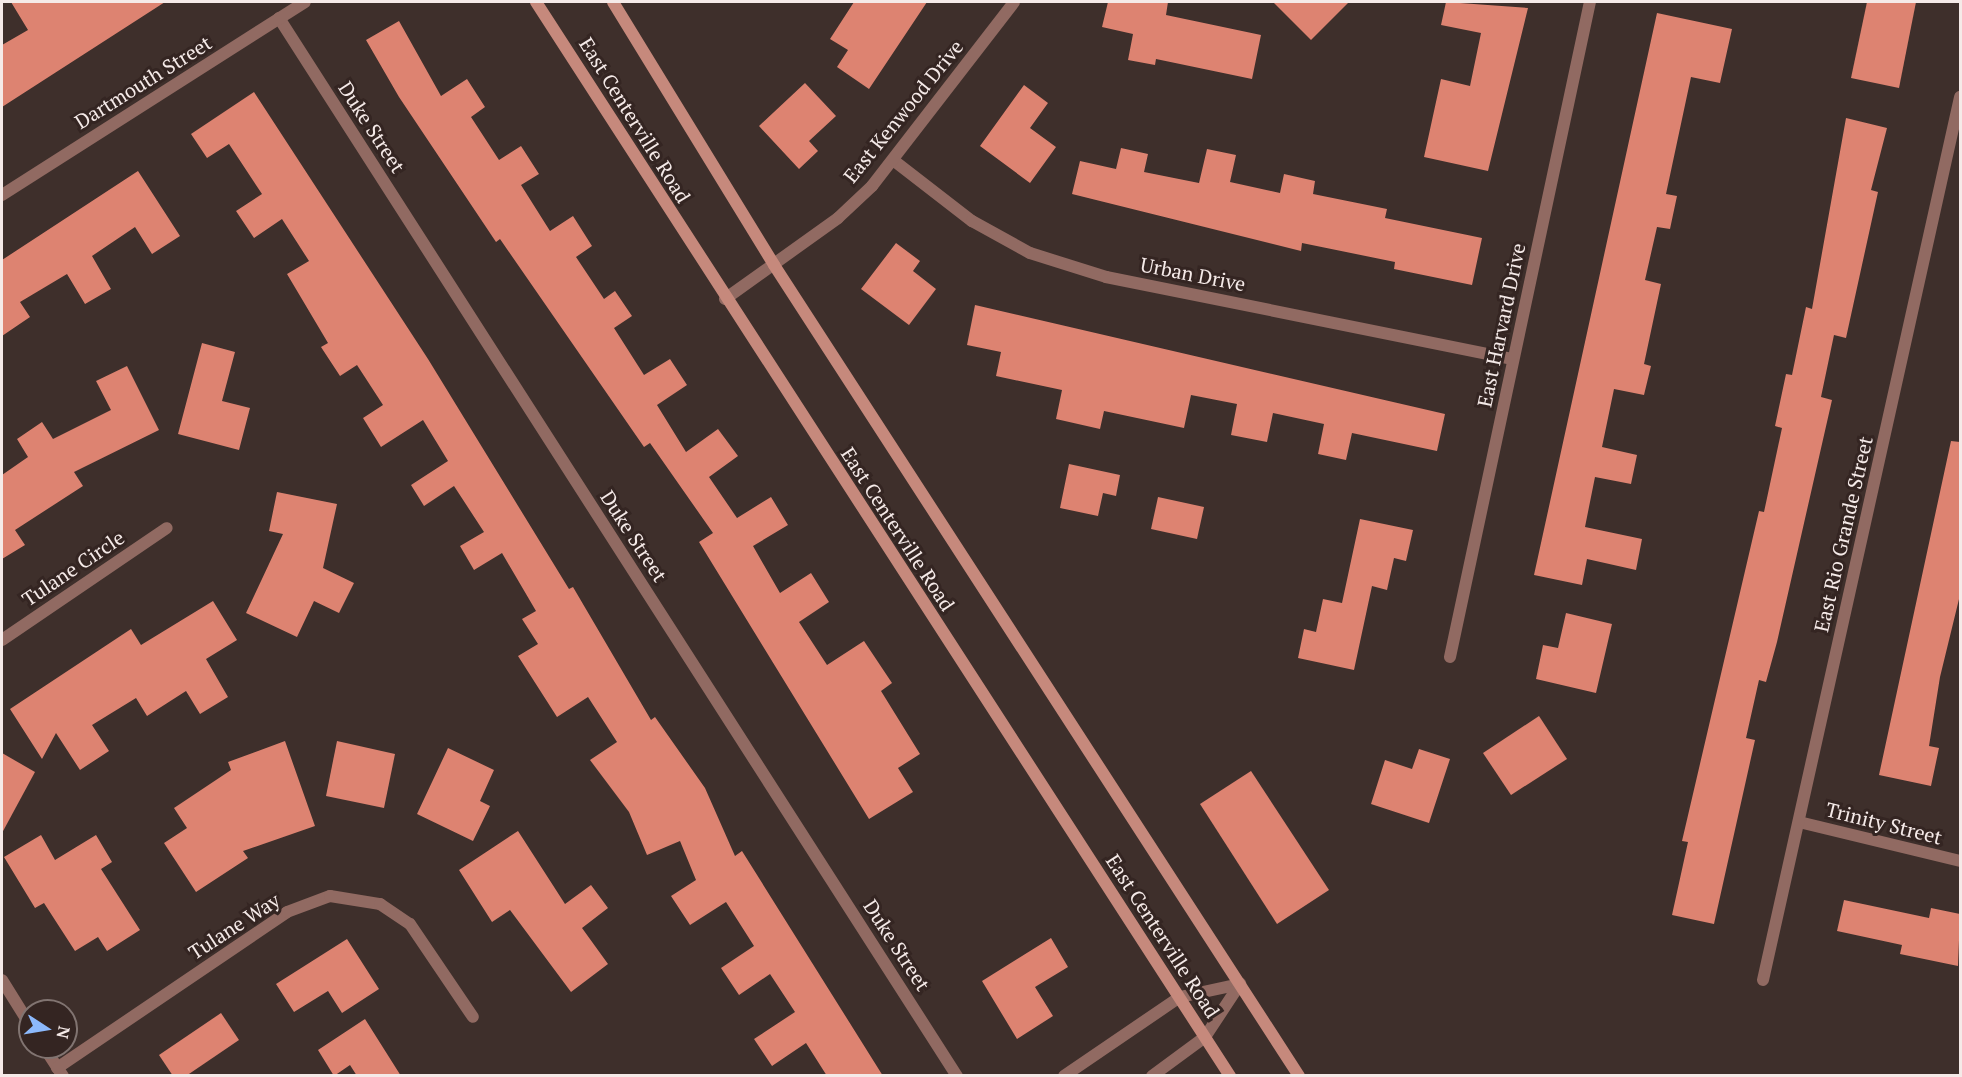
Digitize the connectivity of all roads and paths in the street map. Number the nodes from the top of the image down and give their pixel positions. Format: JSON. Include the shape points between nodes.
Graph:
{"nodes":[{"id":1,"x":304,"y":2,"type":"edge"},
{"id":2,"x":536,"y":2,"type":"edge"},
{"id":3,"x":612,"y":2,"type":"edge"},
{"id":4,"x":1014,"y":2,"type":"edge"},
{"id":5,"x":1590,"y":2,"type":"edge"},
{"id":6,"x":279,"y":18,"type":"junction"},
{"id":7,"x":1960,"y":97,"type":"edge"},
{"id":8,"x":893,"y":160,"type":"junction"},
{"id":9,"x":2,"y":195,"type":"edge"},
{"id":10,"x":774,"y":264,"type":"junction"},
{"id":11,"x":725,"y":299,"type":"junction"},
{"id":12,"x":1513,"y":358,"type":"junction"},
{"id":13,"x":167,"y":528,"type":"dead end"},
{"id":14,"x":2,"y":640,"type":"edge"},
{"id":15,"x":1450,"y":657,"type":"dead end"},
{"id":16,"x":1799,"y":822,"type":"junction"},
{"id":17,"x":1960,"y":861,"type":"edge"},
{"id":18,"x":2,"y":980,"type":"edge"},
{"id":19,"x":1763,"y":980,"type":"dead end"},
{"id":20,"x":1240,"y":984,"type":"junction"},
{"id":21,"x":1180,"y":997,"type":"junction"},
{"id":22,"x":18,"y":1006,"type":"edge"},
{"id":23,"x":473,"y":1017,"type":"dead end"},
{"id":24,"x":1205,"y":1037,"type":"junction"},
{"id":25,"x":52,"y":1059,"type":"edge"},
{"id":26,"x":60,"y":1072,"type":"edge"},
{"id":27,"x":957,"y":1076,"type":"edge"},
{"id":28,"x":1064,"y":1076,"type":"edge"},
{"id":29,"x":1152,"y":1076,"type":"edge"},
{"id":30,"x":1230,"y":1076,"type":"edge"},
{"id":31,"x":1299,"y":1076,"type":"edge"}],
"edges":[{"from":1,"to":6,"type":"street","name":"Dartmouth Street"},
{"from":2,"to":11,"type":"main road","name":"East Centerville Road"},
{"from":3,"to":10,"type":"main road","name":"East Centerville Road"},
{"from":4,"to":8,"type":"street","name":"East Kenwood Drive"},
{"from":5,"to":12,"type":"street","name":"East Harvard Drive"},
{"from":6,"to":9,"type":"street","name":"Dartmouth Street"},
{"from":6,"to":27,"type":"street","name":"Duke Street"},
{"from":7,"to":16,"type":"street","name":"East Rio Grande Street"},
{"from":8,"to":10,"type":"street","name":"East Kenwood Drive","via":[[838,218]]},
{"from":8,"to":12,"type":"street","name":"Urban Drive","via":[[972,221],[1030,253],[1106,277]]},
{"from":10,"to":11,"type":"street","name":"East Kenwood Drive"},
{"from":10,"to":20,"type":"main road","name":"East Centerville Road"},
{"from":11,"to":21,"type":"main road","name":"East Centerville Road"},
{"from":12,"to":15,"type":"street","name":"East Harvard Drive"},
{"from":13,"to":14,"type":"street","name":"Tulane Circle"},
{"from":16,"to":17,"type":"street","name":"Trinity Street"},
{"from":16,"to":19,"type":"street","name":"East Rio Grande Street"},
{"from":18,"to":22,"type":"street"},
{"from":20,"to":21,"type":"street"},
{"from":20,"to":24,"type":"street"},
{"from":20,"to":31,"type":"main road","name":"East Centerville Road"},
{"from":21,"to":24,"type":"main road","name":"East Centerville Road"},
{"from":21,"to":28,"type":"street"},
{"from":23,"to":26,"type":"street","name":"Tulane Way","via":[[410,924],[380,904],[330,896],[288,912]]},
{"from":24,"to":29,"type":"street"},
{"from":24,"to":30,"type":"main road","name":"East Centerville Road"},
{"from":25,"to":26,"type":"street"}]}
